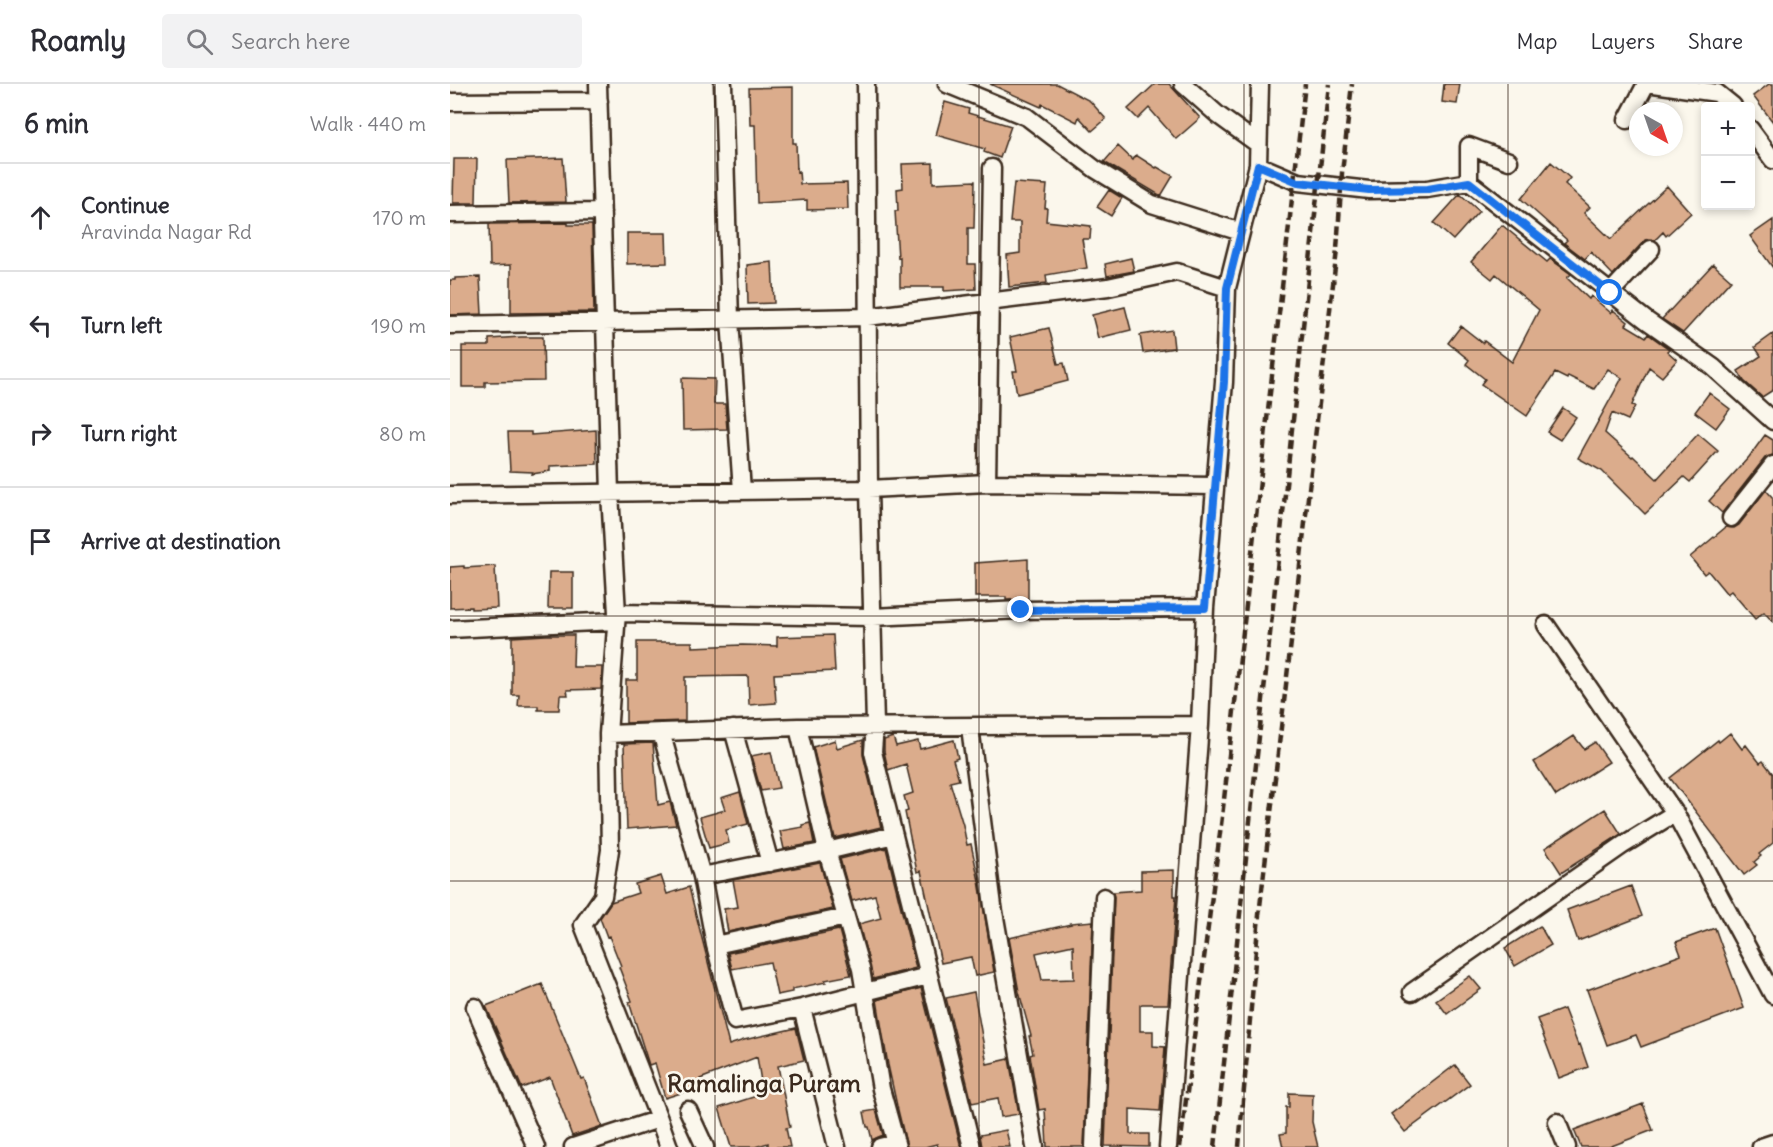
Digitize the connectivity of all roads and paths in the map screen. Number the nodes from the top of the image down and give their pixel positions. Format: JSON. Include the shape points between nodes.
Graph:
{"nodes":[{"id":1,"x":598,"y":84,"type":"edge"},
{"id":2,"x":723,"y":84,"type":"edge"},
{"id":3,"x":866,"y":84,"type":"edge"},
{"id":4,"x":947,"y":84,"type":"edge"},
{"id":5,"x":1183,"y":84,"type":"edge"},
{"id":6,"x":1260,"y":84,"type":"edge"},
{"id":7,"x":1646,"y":84,"type":"edge"},
{"id":8,"x":1654,"y":84,"type":"edge"},
{"id":9,"x":1715,"y":89,"type":"edge"},
{"id":10,"x":599,"y":101,"type":"junction"},
{"id":11,"x":450,"y":102,"type":"edge"},
{"id":12,"x":1729,"y":102,"type":"edge"},
{"id":13,"x":1627,"y":120,"type":"dead end"},
{"id":14,"x":1755,"y":136,"type":"edge"},
{"id":15,"x":1258,"y":144,"type":"junction"},
{"id":16,"x":1773,"y":160,"type":"edge"},
{"id":17,"x":1509,"y":161,"type":"dead end"},
{"id":18,"x":1258,"y":165,"type":"junction"},
{"id":19,"x":992,"y":168,"type":"dead end"},
{"id":20,"x":1469,"y":182,"type":"junction"},
{"id":21,"x":602,"y":212,"type":"junction"},
{"id":22,"x":450,"y":214,"type":"edge"},
{"id":23,"x":1241,"y":232,"type":"junction"},
{"id":24,"x":1651,"y":249,"type":"dead end"},
{"id":25,"x":1227,"y":288,"type":"junction"},
{"id":26,"x":1610,"y":293,"type":"junction"},
{"id":27,"x":990,"y":302,"type":"junction"},
{"id":28,"x":867,"y":317,"type":"junction"},
{"id":29,"x":730,"y":321,"type":"junction"},
{"id":30,"x":605,"y":323,"type":"junction"},
{"id":31,"x":450,"y":326,"type":"edge"},
{"id":32,"x":1773,"y":422,"type":"edge"},
{"id":33,"x":1773,"y":465,"type":"edge"},
{"id":34,"x":987,"y":483,"type":"junction"},
{"id":35,"x":1214,"y":486,"type":"junction"},
{"id":36,"x":869,"y":489,"type":"junction"},
{"id":37,"x":742,"y":491,"type":"junction"},
{"id":38,"x":610,"y":493,"type":"junction"},
{"id":39,"x":450,"y":495,"type":"edge"},
{"id":40,"x":1731,"y":518,"type":"dead end"},
{"id":41,"x":1205,"y":608,"type":"junction"},
{"id":42,"x":872,"y":616,"type":"junction"},
{"id":43,"x":617,"y":617,"type":"junction"},
{"id":44,"x":1546,"y":625,"type":"dead end"},
{"id":45,"x":450,"y":629,"type":"edge"},
{"id":46,"x":875,"y":725,"type":"junction"},
{"id":47,"x":1200,"y":725,"type":"junction"},
{"id":48,"x":798,"y":727,"type":"junction"},
{"id":49,"x":970,"y":727,"type":"junction"},
{"id":50,"x":733,"y":729,"type":"junction"},
{"id":51,"x":661,"y":732,"type":"junction"},
{"id":52,"x":608,"y":734,"type":"junction"},
{"id":53,"x":1676,"y":813,"type":"junction"},
{"id":54,"x":894,"y":835,"type":"junction"},
{"id":55,"x":827,"y":851,"type":"junction"},
{"id":56,"x":770,"y":863,"type":"junction"},
{"id":57,"x":702,"y":876,"type":"junction"},
{"id":58,"x":1104,"y":897,"type":"dead end"},
{"id":59,"x":846,"y":917,"type":"junction"},
{"id":60,"x":715,"y":945,"type":"junction"},
{"id":61,"x":928,"y":976,"type":"junction"},
{"id":62,"x":865,"y":992,"type":"junction"},
{"id":63,"x":1412,"y":992,"type":"dead end"},
{"id":64,"x":1773,"y":994,"type":"edge"},
{"id":65,"x":475,"y":1007,"type":"dead end"},
{"id":66,"x":802,"y":1008,"type":"junction"},
{"id":67,"x":688,"y":1110,"type":"dead end"},
{"id":68,"x":659,"y":1119,"type":"junction"},
{"id":69,"x":1557,"y":1122,"type":"dead end"},
{"id":70,"x":1773,"y":1143,"type":"edge"},
{"id":71,"x":891,"y":1146,"type":"edge"},
{"id":72,"x":536,"y":1147,"type":"edge"},
{"id":73,"x":573,"y":1147,"type":"edge"},
{"id":74,"x":669,"y":1147,"type":"edge"},
{"id":75,"x":705,"y":1147,"type":"edge"},
{"id":76,"x":837,"y":1147,"type":"edge"},
{"id":77,"x":972,"y":1147,"type":"edge"},
{"id":78,"x":1035,"y":1147,"type":"edge"},
{"id":79,"x":1094,"y":1147,"type":"edge"},
{"id":80,"x":1168,"y":1147,"type":"edge"},
{"id":81,"x":1567,"y":1147,"type":"edge"},
{"id":82,"x":1761,"y":1147,"type":"edge"}],
"edges":[{"from":1,"to":10,"type":"street"},
{"from":2,"to":29,"type":"street"},
{"from":3,"to":28,"type":"street"},
{"from":4,"to":23,"type":"street","via":[[1027,117],[1095,169],[1152,204]]},
{"from":5,"to":15,"type":"street"},
{"from":6,"to":15,"type":"street"},
{"from":7,"to":13,"type":"street"},
{"from":8,"to":9,"type":"street"},
{"from":9,"to":12,"type":"street"},
{"from":10,"to":11,"type":"street"},
{"from":10,"to":21,"type":"street"},
{"from":14,"to":16,"type":"street"},
{"from":15,"to":18,"type":"street"},
{"from":17,"to":20,"type":"street","via":[[1469,146]]},
{"from":18,"to":20,"type":"street","via":[[1298,182],[1369,190],[1428,189]]},
{"from":18,"to":23,"type":"street"},
{"from":19,"to":27,"type":"street"},
{"from":20,"to":26,"type":"street"},
{"from":21,"to":22,"type":"street"},
{"from":21,"to":30,"type":"street"},
{"from":23,"to":25,"type":"street"},
{"from":24,"to":26,"type":"street"},
{"from":25,"to":27,"type":"street","via":[[1177,272],[1108,287]]},
{"from":25,"to":35,"type":"street","via":[[1224,382]]},
{"from":26,"to":32,"type":"street","via":[[1713,367]]},
{"from":27,"to":28,"type":"street"},
{"from":27,"to":34,"type":"street"},
{"from":28,"to":29,"type":"street"},
{"from":28,"to":36,"type":"street"},
{"from":29,"to":30,"type":"street"},
{"from":29,"to":37,"type":"street"},
{"from":30,"to":31,"type":"street"},
{"from":30,"to":38,"type":"street"},
{"from":33,"to":40,"type":"street"},
{"from":34,"to":35,"type":"street"},
{"from":34,"to":36,"type":"street"},
{"from":35,"to":41,"type":"street"},
{"from":36,"to":37,"type":"street"},
{"from":36,"to":42,"type":"street"},
{"from":37,"to":38,"type":"street"},
{"from":38,"to":39,"type":"street"},
{"from":38,"to":43,"type":"street"},
{"from":41,"to":42,"type":"street"},
{"from":41,"to":47,"type":"street"},
{"from":42,"to":43,"type":"street"},
{"from":42,"to":46,"type":"street"},
{"from":43,"to":45,"type":"street"},
{"from":43,"to":52,"type":"street"},
{"from":44,"to":53,"type":"street"},
{"from":46,"to":48,"type":"street"},
{"from":46,"to":49,"type":"street"},
{"from":46,"to":54,"type":"street","via":[[873,752]]},
{"from":47,"to":49,"type":"street"},
{"from":47,"to":80,"type":"street"},
{"from":48,"to":50,"type":"street"},
{"from":48,"to":55,"type":"street"},
{"from":49,"to":78,"type":"street","via":[[993,906]]},
{"from":50,"to":51,"type":"street"},
{"from":50,"to":56,"type":"street"},
{"from":51,"to":52,"type":"street"},
{"from":51,"to":57,"type":"street"},
{"from":52,"to":68,"type":"street","via":[[610,850],[603,896],[583,926]]},
{"from":53,"to":63,"type":"street","via":[[1623,845]]},
{"from":53,"to":64,"type":"street"},
{"from":54,"to":55,"type":"street"},
{"from":54,"to":61,"type":"street"},
{"from":55,"to":56,"type":"street"},
{"from":55,"to":59,"type":"street"},
{"from":56,"to":57,"type":"street"},
{"from":57,"to":60,"type":"street"},
{"from":58,"to":79,"type":"street"},
{"from":59,"to":60,"type":"street"},
{"from":59,"to":62,"type":"street"},
{"from":60,"to":66,"type":"street","via":[[735,1021]]},
{"from":61,"to":62,"type":"street"},
{"from":61,"to":77,"type":"street"},
{"from":62,"to":66,"type":"street"},
{"from":62,"to":71,"type":"street"},
{"from":65,"to":72,"type":"street"},
{"from":66,"to":76,"type":"street"},
{"from":67,"to":75,"type":"street"},
{"from":68,"to":73,"type":"street"},
{"from":68,"to":74,"type":"street"},
{"from":69,"to":81,"type":"street"},
{"from":70,"to":82,"type":"street"}]}
